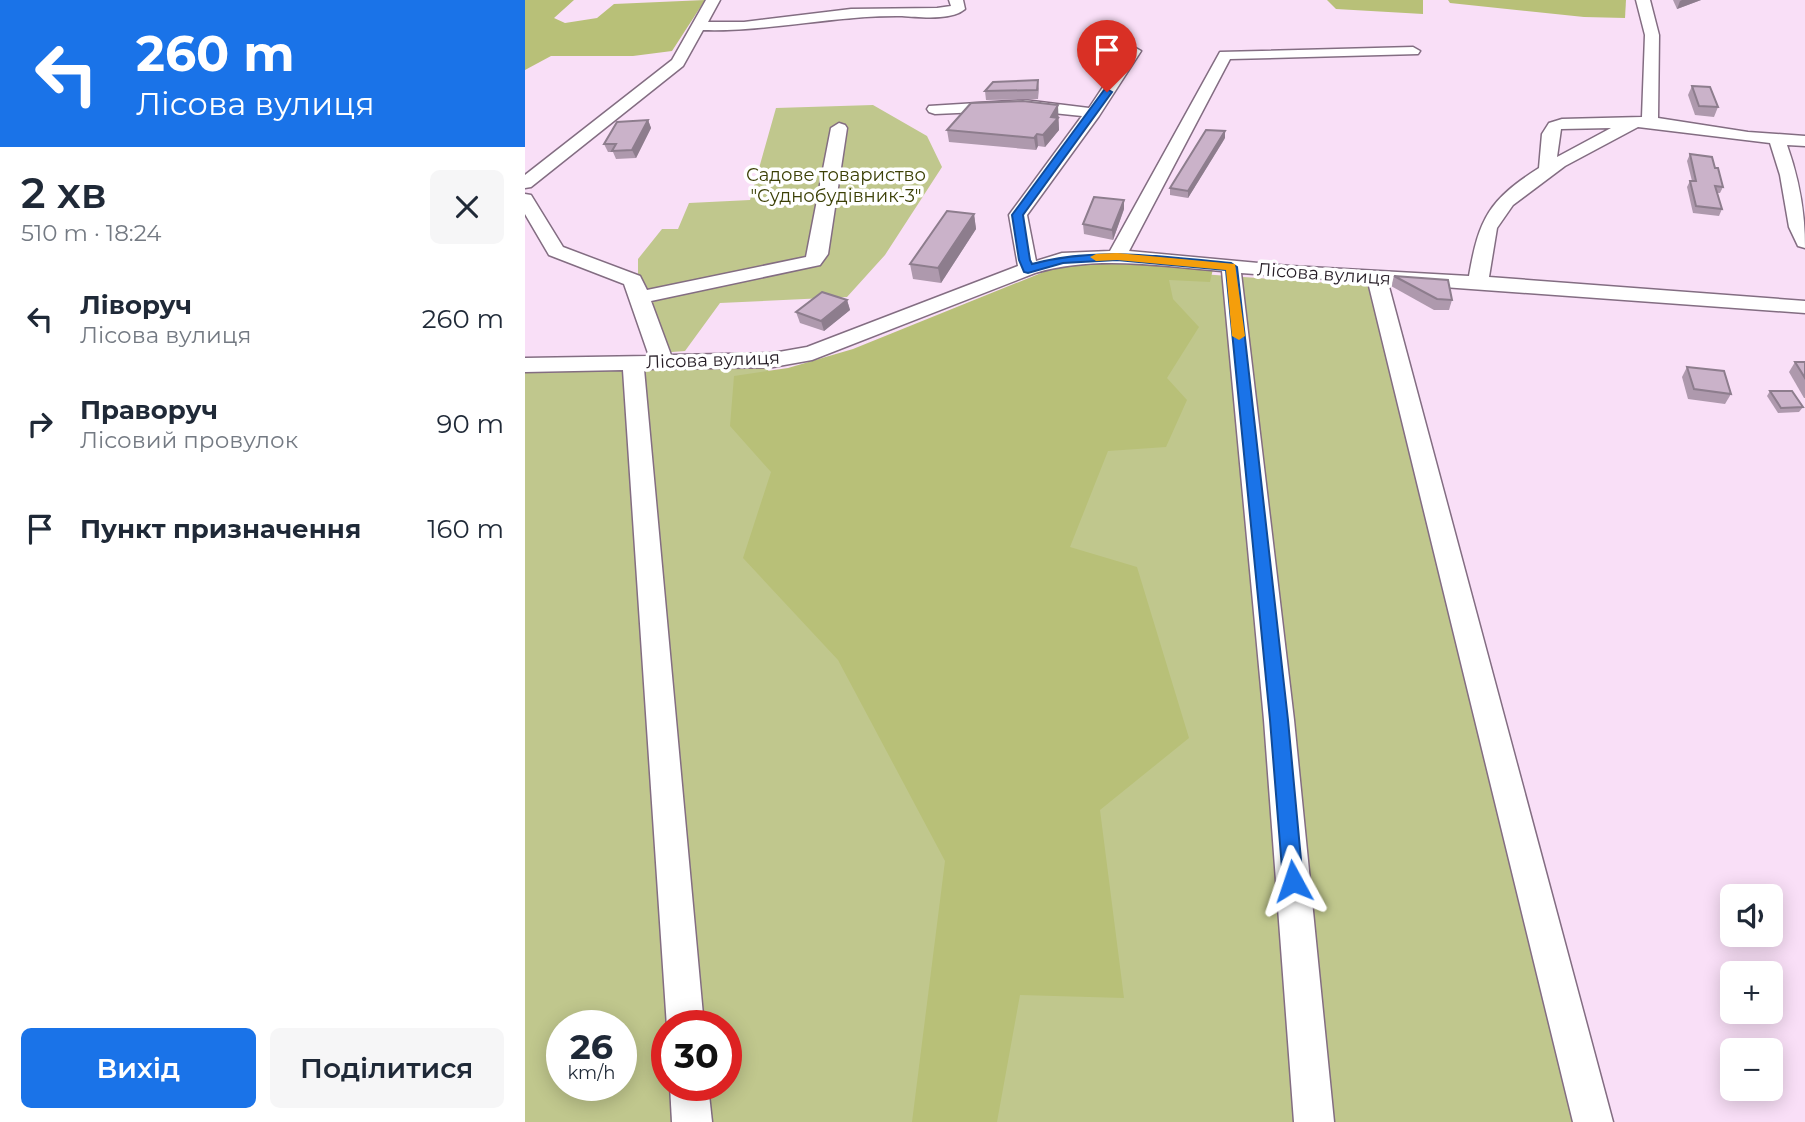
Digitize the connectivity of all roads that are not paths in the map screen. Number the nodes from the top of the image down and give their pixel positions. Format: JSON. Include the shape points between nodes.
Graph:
{"nodes":[{"id":1,"x":713,"y":0,"type":"edge"},
{"id":2,"x":956,"y":0,"type":"edge"},
{"id":3,"x":1643,"y":0,"type":"edge"},
{"id":4,"x":701,"y":26,"type":"junction"},
{"id":5,"x":1134,"y":51,"type":"dead end"},
{"id":6,"x":1413,"y":51,"type":"dead end"},
{"id":7,"x":935,"y":109,"type":"dead end"},
{"id":8,"x":1093,"y":113,"type":"junction"},
{"id":9,"x":1644,"y":122,"type":"junction"},
{"id":10,"x":839,"y":128,"type":"dead end"},
{"id":11,"x":1777,"y":139,"type":"junction"},
{"id":12,"x":1805,"y":141,"type":"edge"},
{"id":13,"x":1547,"y":171,"type":"junction"},
{"id":14,"x":525,"y":183,"type":"edge"},
{"id":15,"x":525,"y":199,"type":"edge"},
{"id":16,"x":1805,"y":242,"type":"edge"},
{"id":17,"x":1117,"y":256,"type":"junction"},
{"id":18,"x":1231,"y":267,"type":"junction"},
{"id":19,"x":1028,"y":269,"type":"junction"},
{"id":20,"x":1377,"y":278,"type":"junction"},
{"id":21,"x":1478,"y":282,"type":"junction"},
{"id":22,"x":638,"y":298,"type":"junction"},
{"id":23,"x":1805,"y":307,"type":"edge"},
{"id":24,"x":648,"y":362,"type":"junction"},
{"id":25,"x":525,"y":365,"type":"edge"},
{"id":26,"x":684,"y":1010,"type":"edge"},
{"id":27,"x":690,"y":1101,"type":"edge"},
{"id":28,"x":692,"y":1122,"type":"edge"},
{"id":29,"x":1314,"y":1122,"type":"edge"},
{"id":30,"x":1593,"y":1122,"type":"edge"}],
"edges":[{"from":1,"to":4,"type":"street"},
{"from":2,"to":4,"type":"street","via":[[958,9],[936,14],[871,12],[734,28]]},
{"from":3,"to":9,"type":"street","via":[[1652,35]]},
{"from":4,"to":14,"type":"street","via":[[678,63]]},
{"from":5,"to":8,"type":"street"},
{"from":6,"to":17,"type":"street","via":[[1226,53]]},
{"from":7,"to":8,"type":"street","via":[[1024,105]]},
{"from":8,"to":19,"type":"street","via":[[1018,215]]},
{"from":9,"to":11,"type":"street"},
{"from":9,"to":13,"type":"street"},
{"from":9,"to":13,"type":"street","via":[[1555,126],[1550,134]]},
{"from":10,"to":22,"type":"street","via":[[818,254],[813,261]]},
{"from":11,"to":12,"type":"street"},
{"from":11,"to":16,"type":"street"},
{"from":13,"to":21,"type":"street","via":[[1521,187],[1496,213]]},
{"from":15,"to":22,"type":"street","via":[[556,251],[633,280]]},
{"from":17,"to":18,"type":"street","name":"Лісова вулиця"},
{"from":17,"to":19,"type":"street","name":"Лісова вулиця","via":[[1062,260]]},
{"from":18,"to":20,"type":"street","name":"Лісова вулиця"},
{"from":18,"to":29,"type":"street","via":[[1279,720]]},
{"from":19,"to":24,"type":"street","name":"Лісова вулиця","via":[[811,353],[773,360]]},
{"from":20,"to":21,"type":"street","name":"Лісова вулиця"},
{"from":20,"to":30,"type":"street"},
{"from":21,"to":23,"type":"street","name":"Лісова вулиця"},
{"from":22,"to":24,"type":"street"},
{"from":24,"to":25,"type":"street","name":"Лісова вулиця"},
{"from":24,"to":26,"type":"street"},
{"from":27,"to":28,"type":"street"}]}
